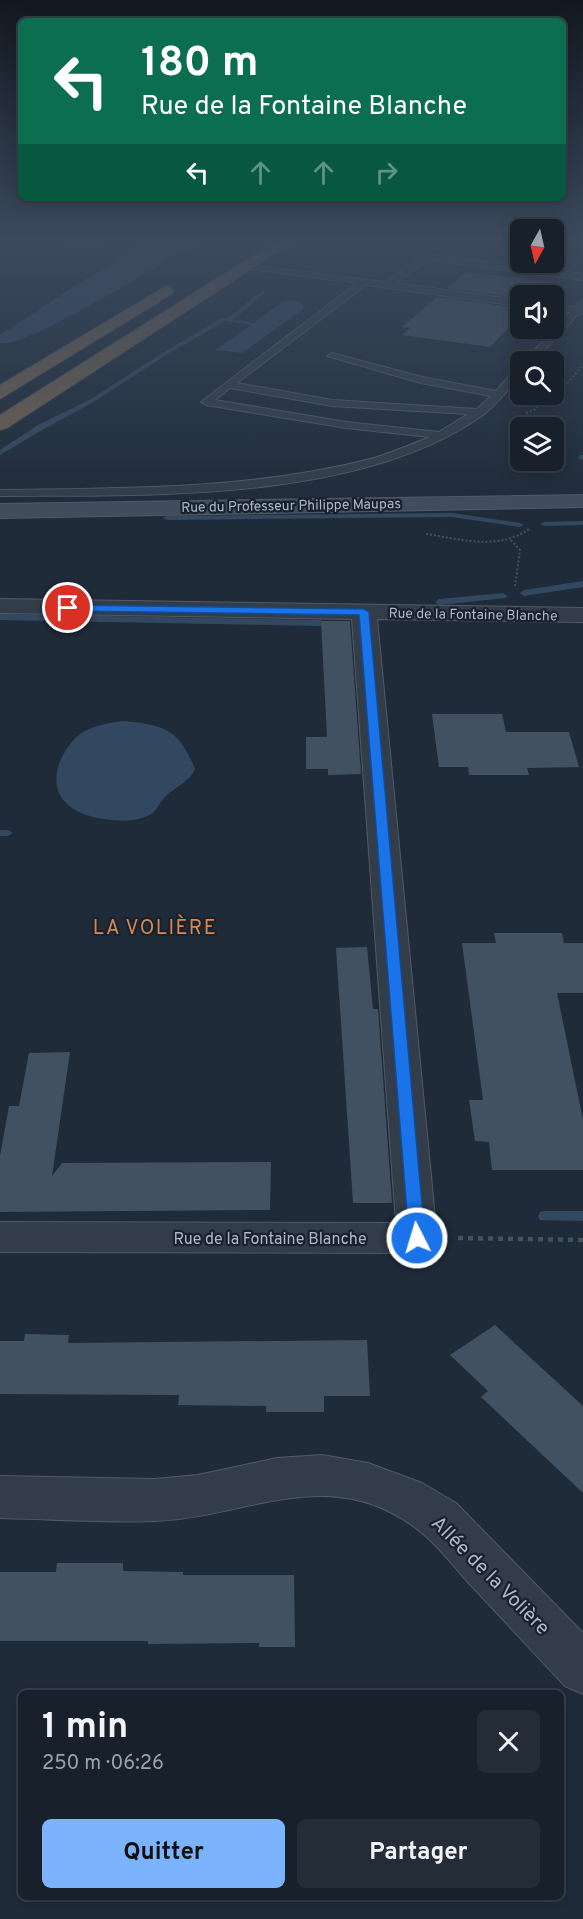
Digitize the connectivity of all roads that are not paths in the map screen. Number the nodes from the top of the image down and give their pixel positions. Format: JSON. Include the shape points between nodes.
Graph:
{"nodes":[{"id":1,"x":100,"y":332,"type":"edge"},
{"id":2,"x":145,"y":332,"type":"edge"},
{"id":3,"x":299,"y":332,"type":"edge"},
{"id":4,"x":558,"y":332,"type":"edge"},
{"id":5,"x":539,"y":351,"type":"edge"},
{"id":6,"x":332,"y":356,"type":"dead end"},
{"id":7,"x":510,"y":380,"type":"edge"},
{"id":8,"x":228,"y":385,"type":"junction"},
{"id":9,"x":0,"y":393,"type":"edge"},
{"id":10,"x":498,"y":393,"type":"junction"},
{"id":11,"x":480,"y":412,"type":"junction"},
{"id":12,"x":0,"y":424,"type":"edge"},
{"id":13,"x":441,"y":435,"type":"junction"},
{"id":14,"x":0,"y":493,"type":"edge"},
{"id":15,"x":582,"y":498,"type":"edge"},
{"id":16,"x":0,"y":511,"type":"edge"},
{"id":17,"x":0,"y":606,"type":"edge"},
{"id":18,"x":364,"y":612,"type":"junction"},
{"id":19,"x":583,"y":615,"type":"edge"},
{"id":20,"x":0,"y":1237,"type":"edge"},
{"id":21,"x":0,"y":1497,"type":"edge"},
{"id":22,"x":583,"y":1669,"type":"edge"}],
"edges":[{"from":1,"to":9,"type":"highway"},
{"from":2,"to":12,"type":"highway"},
{"from":3,"to":8,"type":"lane"},
{"from":4,"to":5,"type":"lane"},
{"from":6,"to":10,"type":"lane","via":[[421,380]]},
{"from":7,"to":10,"type":"lane"},
{"from":8,"to":11,"type":"lane","via":[[332,403]]},
{"from":8,"to":13,"type":"lane","via":[[206,402],[346,425]]},
{"from":10,"to":11,"type":"lane"},
{"from":11,"to":13,"type":"lane"},
{"from":13,"to":14,"type":"lane","via":[[387,457],[277,479],[207,487]]},
{"from":15,"to":16,"type":"street","name":"Rue du Professeur Philippe Maupas"},
{"from":17,"to":18,"type":"street","name":"Rue de la Fontaine Blanche"},
{"from":18,"to":19,"type":"street","name":"Rue de la Fontaine Blanche"},
{"from":18,"to":20,"type":"street","name":"Rue de la Fontaine Blanche","via":[[417,1238]]},
{"from":21,"to":22,"type":"street","name":"Allée de la Volière","via":[[155,1500],[198,1496],[277,1478],[322,1475],[368,1483],[406,1498],[439,1518]]}]}
